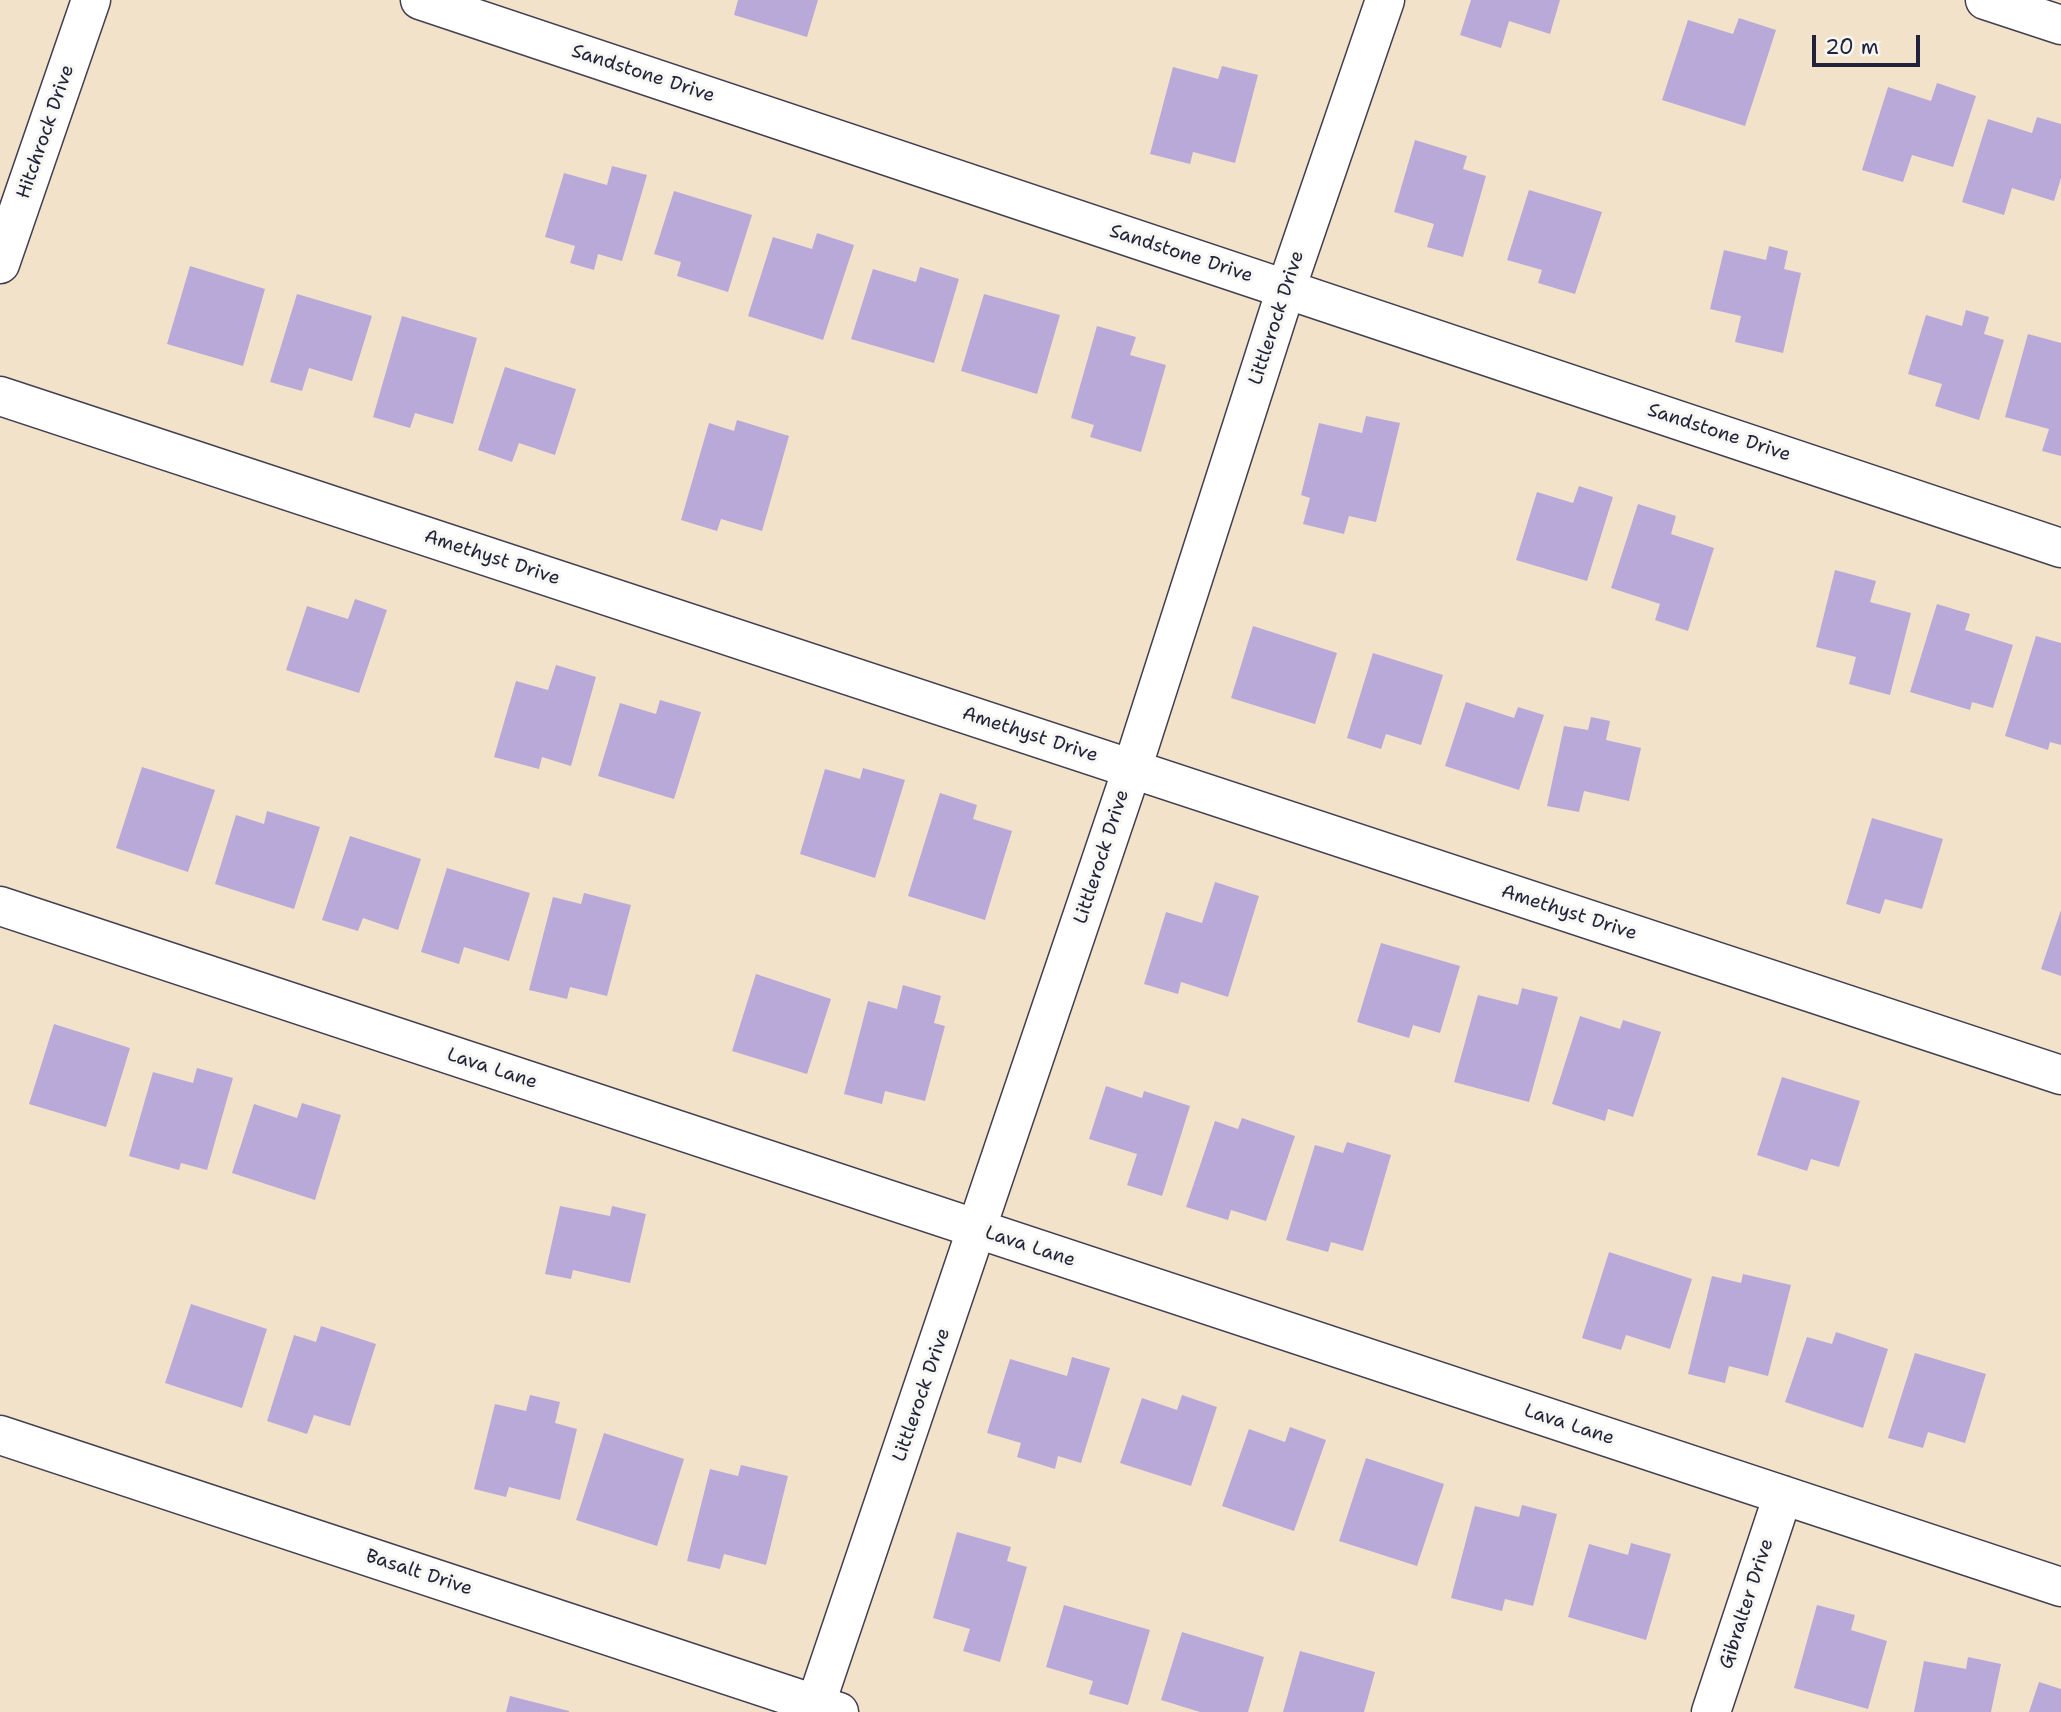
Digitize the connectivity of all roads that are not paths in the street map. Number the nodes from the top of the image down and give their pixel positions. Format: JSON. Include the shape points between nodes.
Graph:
{"nodes":[{"id":1,"x":91,"y":0,"type":"edge"},
{"id":2,"x":420,"y":0,"type":"edge"},
{"id":3,"x":1385,"y":0,"type":"edge"},
{"id":4,"x":1985,"y":0,"type":"edge"},
{"id":5,"x":2061,"y":25,"type":"edge"},
{"id":6,"x":0,"y":264,"type":"edge"},
{"id":7,"x":1286,"y":289,"type":"junction"},
{"id":8,"x":0,"y":396,"type":"edge"},
{"id":9,"x":2061,"y":548,"type":"edge"},
{"id":10,"x":1132,"y":769,"type":"junction"},
{"id":11,"x":0,"y":906,"type":"edge"},
{"id":12,"x":2061,"y":1075,"type":"edge"},
{"id":13,"x":978,"y":1230,"type":"junction"},
{"id":14,"x":0,"y":1434,"type":"edge"},
{"id":15,"x":1783,"y":1495,"type":"junction"},
{"id":16,"x":2061,"y":1587,"type":"edge"},
{"id":17,"x":822,"y":1710,"type":"edge"},
{"id":18,"x":1711,"y":1712,"type":"edge"}],
"edges":[{"from":1,"to":6,"type":"street","name":"Hitchrock Drive"},
{"from":2,"to":7,"type":"street","name":"Sandstone Drive"},
{"from":3,"to":7,"type":"street","name":"Littlerock Drive"},
{"from":4,"to":5,"type":"street"},
{"from":7,"to":9,"type":"street","name":"Sandstone Drive"},
{"from":7,"to":10,"type":"street","name":"Littlerock Drive"},
{"from":8,"to":10,"type":"street","name":"Amethyst Drive"},
{"from":10,"to":12,"type":"street","name":"Amethyst Drive"},
{"from":10,"to":13,"type":"street","name":"Littlerock Drive"},
{"from":11,"to":13,"type":"street","name":"Lava Lane"},
{"from":13,"to":15,"type":"street","name":"Lava Lane"},
{"from":13,"to":17,"type":"street","name":"Littlerock Drive"},
{"from":14,"to":17,"type":"street","name":"Basalt Drive"},
{"from":15,"to":16,"type":"street","name":"Lava Lane"},
{"from":15,"to":18,"type":"street","name":"Gibralter Drive"}]}
